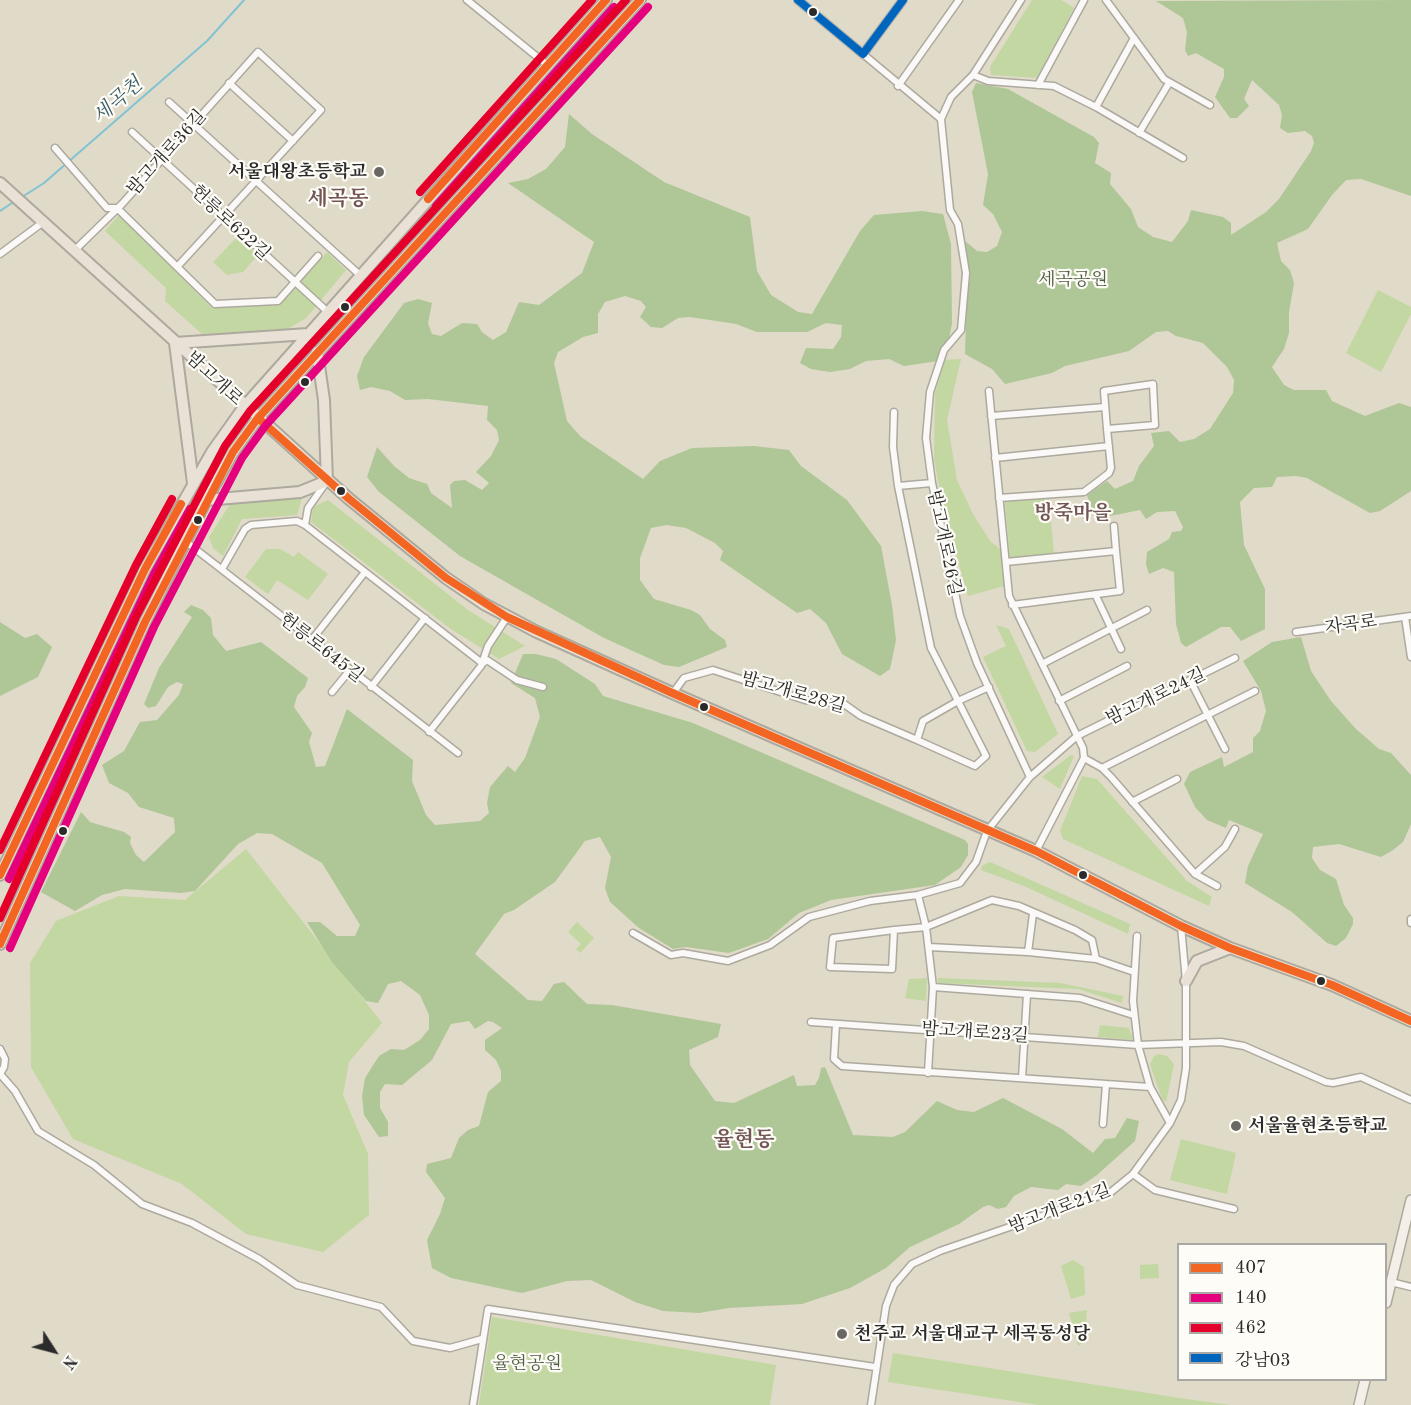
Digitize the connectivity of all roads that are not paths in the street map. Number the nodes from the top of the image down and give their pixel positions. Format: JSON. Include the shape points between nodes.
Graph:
{"nodes":[{"id":1,"x":467,"y":0,"type":"edge"},
{"id":2,"x":606,"y":0,"type":"edge"},
{"id":3,"x":640,"y":0,"type":"edge"},
{"id":4,"x":798,"y":0,"type":"edge"},
{"id":5,"x":903,"y":0,"type":"edge"},
{"id":6,"x":959,"y":0,"type":"edge"},
{"id":7,"x":1021,"y":0,"type":"edge"},
{"id":8,"x":1084,"y":0,"type":"edge"},
{"id":9,"x":1106,"y":0,"type":"edge"},
{"id":10,"x":1134,"y":38,"type":"junction"},
{"id":11,"x":863,"y":54,"type":"junction"},
{"id":12,"x":546,"y":64,"type":"junction"},
{"id":13,"x":973,"y":75,"type":"junction"},
{"id":14,"x":1169,"y":83,"type":"junction"},
{"id":15,"x":229,"y":84,"type":"junction"},
{"id":16,"x":1038,"y":85,"type":"junction"},
{"id":17,"x":898,"y":86,"type":"junction"},
{"id":18,"x":170,"y":102,"type":"dead end"},
{"id":19,"x":1210,"y":105,"type":"dead end"},
{"id":20,"x":1096,"y":107,"type":"junction"},
{"id":21,"x":941,"y":120,"type":"junction"},
{"id":22,"x":193,"y":123,"type":"junction"},
{"id":23,"x":132,"y":132,"type":"dead end"},
{"id":24,"x":1138,"y":133,"type":"junction"},
{"id":25,"x":293,"y":141,"type":"junction"},
{"id":26,"x":55,"y":148,"type":"dead end"},
{"id":27,"x":1184,"y":158,"type":"dead end"},
{"id":28,"x":162,"y":159,"type":"junction"},
{"id":29,"x":256,"y":181,"type":"junction"},
{"id":30,"x":0,"y":183,"type":"edge"},
{"id":31,"x":117,"y":208,"type":"junction"},
{"id":32,"x":223,"y":217,"type":"junction"},
{"id":33,"x":40,"y":221,"type":"junction"},
{"id":34,"x":74,"y":252,"type":"junction"},
{"id":35,"x":0,"y":254,"type":"edge"},
{"id":36,"x":318,"y":256,"type":"dead end"},
{"id":37,"x":177,"y":267,"type":"junction"},
{"id":38,"x":361,"y":276,"type":"junction"},
{"id":39,"x":294,"y":283,"type":"junction"},
{"id":40,"x":328,"y":313,"type":"junction"},
{"id":41,"x":308,"y":334,"type":"junction"},
{"id":42,"x":175,"y":343,"type":"junction"},
{"id":43,"x":318,"y":352,"type":"junction"},
{"id":44,"x":989,"y":391,"type":"dead end"},
{"id":45,"x":244,"y":407,"type":"junction"},
{"id":46,"x":1105,"y":407,"type":"junction"},
{"id":47,"x":894,"y":412,"type":"dead end"},
{"id":48,"x":991,"y":416,"type":"junction"},
{"id":49,"x":258,"y":418,"type":"junction"},
{"id":50,"x":1107,"y":429,"type":"junction"},
{"id":51,"x":1109,"y":446,"type":"junction"},
{"id":52,"x":995,"y":458,"type":"junction"},
{"id":53,"x":327,"y":481,"type":"junction"},
{"id":54,"x":193,"y":483,"type":"junction"},
{"id":55,"x":932,"y":483,"type":"junction"},
{"id":56,"x":898,"y":486,"type":"junction"},
{"id":57,"x":999,"y":498,"type":"junction"},
{"id":58,"x":206,"y":500,"type":"junction"},
{"id":59,"x":305,"y":525,"type":"junction"},
{"id":60,"x":1114,"y":526,"type":"dead end"},
{"id":61,"x":185,"y":541,"type":"junction"},
{"id":62,"x":1116,"y":551,"type":"junction"},
{"id":63,"x":1005,"y":562,"type":"junction"},
{"id":64,"x":222,"y":569,"type":"junction"},
{"id":65,"x":365,"y":572,"type":"junction"},
{"id":66,"x":1095,"y":594,"type":"junction"},
{"id":67,"x":1012,"y":605,"type":"junction"},
{"id":68,"x":1147,"y":610,"type":"dead end"},
{"id":69,"x":507,"y":617,"type":"junction"},
{"id":70,"x":1408,"y":617,"type":"edge"},
{"id":71,"x":425,"y":618,"type":"junction"},
{"id":72,"x":1111,"y":629,"type":"junction"},
{"id":73,"x":1296,"y":632,"type":"dead end"},
{"id":74,"x":311,"y":641,"type":"junction"},
{"id":75,"x":1121,"y":649,"type":"dead end"},
{"id":76,"x":1411,"y":657,"type":"edge"},
{"id":77,"x":1235,"y":658,"type":"dead end"},
{"id":78,"x":482,"y":663,"type":"junction"},
{"id":79,"x":1042,"y":664,"type":"junction"},
{"id":80,"x":1127,"y":666,"type":"dead end"},
{"id":81,"x":350,"y":670,"type":"junction"},
{"id":82,"x":1190,"y":680,"type":"junction"},
{"id":83,"x":371,"y":687,"type":"junction"},
{"id":84,"x":543,"y":687,"type":"dead end"},
{"id":85,"x":989,"y":687,"type":"junction"},
{"id":86,"x":332,"y":692,"type":"dead end"},
{"id":87,"x":1255,"y":692,"type":"dead end"},
{"id":88,"x":673,"y":693,"type":"junction"},
{"id":89,"x":958,"y":701,"type":"junction"},
{"id":90,"x":1059,"y":701,"type":"junction"},
{"id":91,"x":1207,"y":716,"type":"junction"},
{"id":92,"x":429,"y":732,"type":"junction"},
{"id":93,"x":1077,"y":736,"type":"junction"},
{"id":94,"x":916,"y":740,"type":"junction"},
{"id":95,"x":1225,"y":749,"type":"dead end"},
{"id":96,"x":458,"y":753,"type":"dead end"},
{"id":97,"x":1084,"y":758,"type":"junction"},
{"id":98,"x":1102,"y":768,"type":"junction"},
{"id":99,"x":1030,"y":777,"type":"junction"},
{"id":100,"x":1178,"y":779,"type":"dead end"},
{"id":101,"x":1132,"y":802,"type":"junction"},
{"id":102,"x":1235,"y":829,"type":"dead end"},
{"id":103,"x":987,"y":831,"type":"junction"},
{"id":104,"x":13,"y":850,"type":"junction"},
{"id":105,"x":1036,"y":851,"type":"junction"},
{"id":106,"x":40,"y":853,"type":"junction"},
{"id":107,"x":1196,"y":874,"type":"junction"},
{"id":108,"x":0,"y":875,"type":"edge"},
{"id":109,"x":0,"y":882,"type":"edge"},
{"id":110,"x":1217,"y":886,"type":"dead end"},
{"id":111,"x":918,"y":895,"type":"junction"},
{"id":112,"x":1033,"y":914,"type":"junction"},
{"id":113,"x":1180,"y":926,"type":"junction"},
{"id":114,"x":0,"y":927,"type":"edge"},
{"id":115,"x":926,"y":927,"type":"junction"},
{"id":116,"x":894,"y":930,"type":"junction"},
{"id":117,"x":633,"y":933,"type":"dead end"},
{"id":118,"x":1137,"y":936,"type":"dead end"},
{"id":119,"x":0,"y":944,"type":"edge"},
{"id":120,"x":928,"y":947,"type":"junction"},
{"id":121,"x":1230,"y":948,"type":"junction"},
{"id":122,"x":1028,"y":952,"type":"junction"},
{"id":123,"x":1096,"y":959,"type":"junction"},
{"id":124,"x":1134,"y":972,"type":"junction"},
{"id":125,"x":1186,"y":981,"type":"junction"},
{"id":126,"x":933,"y":987,"type":"junction"},
{"id":127,"x":1027,"y":994,"type":"junction"},
{"id":128,"x":1134,"y":1015,"type":"junction"},
{"id":129,"x":1411,"y":1021,"type":"edge"},
{"id":130,"x":811,"y":1022,"type":"dead end"},
{"id":131,"x":836,"y":1024,"type":"junction"},
{"id":132,"x":930,"y":1030,"type":"junction"},
{"id":133,"x":1024,"y":1036,"type":"junction"},
{"id":134,"x":1138,"y":1045,"type":"junction"},
{"id":135,"x":1188,"y":1045,"type":"junction"},
{"id":136,"x":0,"y":1049,"type":"edge"},
{"id":137,"x":928,"y":1073,"type":"junction"},
{"id":138,"x":0,"y":1074,"type":"edge"},
{"id":139,"x":1022,"y":1078,"type":"junction"},
{"id":140,"x":1106,"y":1084,"type":"junction"},
{"id":141,"x":1150,"y":1087,"type":"junction"},
{"id":142,"x":1411,"y":1100,"type":"edge"},
{"id":143,"x":1170,"y":1123,"type":"junction"},
{"id":144,"x":1102,"y":1124,"type":"dead end"},
{"id":145,"x":1133,"y":1174,"type":"junction"},
{"id":146,"x":1411,"y":1200,"type":"edge"},
{"id":147,"x":1234,"y":1209,"type":"dead end"},
{"id":148,"x":1391,"y":1282,"type":"junction"},
{"id":149,"x":1411,"y":1287,"type":"edge"},
{"id":150,"x":1387,"y":1299,"type":"edge"},
{"id":151,"x":482,"y":1339,"type":"junction"},
{"id":152,"x":875,"y":1367,"type":"junction"},
{"id":153,"x":1365,"y":1381,"type":"edge"},
{"id":154,"x":472,"y":1405,"type":"edge"},
{"id":155,"x":871,"y":1405,"type":"edge"},
{"id":156,"x":1359,"y":1405,"type":"edge"}],
"edges":[{"from":1,"to":12,"type":"street"},
{"from":2,"to":12,"type":"main road"},
{"from":3,"to":43,"type":"main road"},
{"from":4,"to":11,"type":"street"},
{"from":5,"to":11,"type":"street"},
{"from":6,"to":17,"type":"street"},
{"from":7,"to":13,"type":"street"},
{"from":8,"to":16,"type":"street"},
{"from":9,"to":10,"type":"street"},
{"from":10,"to":14,"type":"street"},
{"from":10,"to":20,"type":"street"},
{"from":11,"to":17,"type":"street"},
{"from":12,"to":38,"type":"main road"},
{"from":13,"to":16,"type":"street","via":[[988,81]]},
{"from":13,"to":21,"type":"street","via":[[951,97]]},
{"from":14,"to":19,"type":"street"},
{"from":14,"to":24,"type":"street"},
{"from":15,"to":22,"type":"street","name":"밤고개로36길"},
{"from":15,"to":25,"type":"street"},
{"from":15,"to":25,"type":"street","name":"밤고개로36길","via":[[258,52],[321,110]]},
{"from":16,"to":20,"type":"street","via":[[1054,86]]},
{"from":17,"to":21,"type":"street"},
{"from":18,"to":22,"type":"street"},
{"from":20,"to":24,"type":"street"},
{"from":21,"to":55,"type":"street","name":"밤고개로26길","via":[[950,210],[958,224],[964,254],[965,292],[961,330],[945,350],[930,392],[926,438]]},
{"from":22,"to":28,"type":"street","name":"밤고개로36길"},
{"from":22,"to":29,"type":"street"},
{"from":23,"to":28,"type":"street","name":"헌릉로622길"},
{"from":24,"to":27,"type":"street"},
{"from":25,"to":29,"type":"street"},
{"from":26,"to":31,"type":"street","via":[[107,208]]},
{"from":28,"to":31,"type":"street","name":"밤고개로36길"},
{"from":28,"to":32,"type":"street","name":"헌릉로622길"},
{"from":29,"to":32,"type":"street"},
{"from":29,"to":38,"type":"street"},
{"from":30,"to":33,"type":"main road","name":"밤고개로"},
{"from":31,"to":34,"type":"street","name":"밤고개로36길"},
{"from":31,"to":37,"type":"street"},
{"from":32,"to":37,"type":"street"},
{"from":32,"to":39,"type":"street","name":"헌릉로622길"},
{"from":33,"to":34,"type":"main road","name":"밤고개로"},
{"from":33,"to":35,"type":"street"},
{"from":34,"to":42,"type":"main road","name":"밤고개로"},
{"from":36,"to":39,"type":"street"},
{"from":37,"to":39,"type":"street","via":[[215,304],[278,301]]},
{"from":38,"to":40,"type":"main road"},
{"from":39,"to":40,"type":"street","name":"헌릉로622길"},
{"from":40,"to":41,"type":"main road"},
{"from":41,"to":42,"type":"main road"},
{"from":41,"to":45,"type":"main road"},
{"from":42,"to":45,"type":"main road","name":"밤고개로"},
{"from":42,"to":54,"type":"main road"},
{"from":43,"to":49,"type":"main road"},
{"from":43,"to":53,"type":"main road"},
{"from":44,"to":48,"type":"street"},
{"from":45,"to":49,"type":"main road","name":"밤고개로"},
{"from":45,"to":54,"type":"main road"},
{"from":46,"to":48,"type":"street"},
{"from":46,"to":50,"type":"street"},
{"from":46,"to":50,"type":"street","via":[[1104,391],[1153,384],[1155,425]]},
{"from":47,"to":56,"type":"street","name":"밤고개로26길"},
{"from":48,"to":52,"type":"street"},
{"from":49,"to":53,"type":"main road","name":"밤고개로"},
{"from":49,"to":58,"type":"main road"},
{"from":50,"to":51,"type":"street"},
{"from":51,"to":52,"type":"street"},
{"from":51,"to":57,"type":"street","via":[[1109,473],[1084,492]]},
{"from":52,"to":57,"type":"street"},
{"from":53,"to":58,"type":"main road","via":[[300,492]]},
{"from":53,"to":59,"type":"street","via":[[308,508]]},
{"from":53,"to":69,"type":"main road","name":"밤고개로","via":[[446,578]]},
{"from":54,"to":104,"type":"main road","via":[[145,569]]},
{"from":55,"to":56,"type":"street"},
{"from":55,"to":85,"type":"street","name":"밤고개로26길","via":[[960,616]]},
{"from":56,"to":89,"type":"street","name":"밤고개로26길","via":[[931,648]]},
{"from":57,"to":63,"type":"street"},
{"from":58,"to":61,"type":"main road"},
{"from":59,"to":64,"type":"street","via":[[297,521],[249,526]]},
{"from":59,"to":65,"type":"street"},
{"from":60,"to":62,"type":"street"},
{"from":61,"to":64,"type":"street","name":"헌릉로645길"},
{"from":61,"to":106,"type":"main road"},
{"from":62,"to":63,"type":"street"},
{"from":62,"to":66,"type":"street","via":[[1120,591]]},
{"from":63,"to":67,"type":"street"},
{"from":64,"to":74,"type":"street","name":"헌릉로645길"},
{"from":65,"to":71,"type":"street"},
{"from":65,"to":74,"type":"street"},
{"from":66,"to":67,"type":"street"},
{"from":66,"to":72,"type":"street"},
{"from":67,"to":79,"type":"street"},
{"from":68,"to":72,"type":"street"},
{"from":69,"to":78,"type":"street"},
{"from":69,"to":88,"type":"main road","name":"밤고개로"},
{"from":70,"to":73,"type":"street","name":"자곡로"},
{"from":70,"to":76,"type":"street","name":"자곡로"},
{"from":71,"to":78,"type":"street"},
{"from":71,"to":83,"type":"street"},
{"from":72,"to":75,"type":"street"},
{"from":72,"to":79,"type":"street"},
{"from":74,"to":81,"type":"street","name":"헌릉로645길"},
{"from":77,"to":82,"type":"street","name":"밤고개로24길"},
{"from":78,"to":84,"type":"street","via":[[488,660],[517,680]]},
{"from":78,"to":92,"type":"street"},
{"from":79,"to":90,"type":"street"},
{"from":80,"to":90,"type":"street"},
{"from":81,"to":83,"type":"street","name":"헌릉로645길"},
{"from":81,"to":86,"type":"street"},
{"from":82,"to":91,"type":"street"},
{"from":82,"to":93,"type":"street","name":"밤고개로24길"},
{"from":83,"to":92,"type":"street","name":"헌릉로645길"},
{"from":85,"to":89,"type":"street"},
{"from":85,"to":99,"type":"street","name":"밤고개로26길"},
{"from":87,"to":91,"type":"street"},
{"from":88,"to":94,"type":"street","name":"밤고개로28길","via":[[684,678],[713,670],[805,700],[844,704],[861,716]]},
{"from":88,"to":103,"type":"main road","name":"밤고개로"},
{"from":89,"to":94,"type":"street","via":[[923,721]]},
{"from":89,"to":94,"type":"street","name":"밤고개로26길","via":[[986,756],[975,766]]},
{"from":90,"to":93,"type":"street"},
{"from":91,"to":95,"type":"street"},
{"from":91,"to":98,"type":"street"},
{"from":92,"to":96,"type":"street","name":"헌릉로645길"},
{"from":93,"to":97,"type":"street"},
{"from":93,"to":99,"type":"street","name":"밤고개로24길"},
{"from":97,"to":98,"type":"street"},
{"from":97,"to":105,"type":"street"},
{"from":98,"to":101,"type":"street"},
{"from":99,"to":103,"type":"street"},
{"from":100,"to":101,"type":"street"},
{"from":101,"to":107,"type":"street"},
{"from":102,"to":107,"type":"street","via":[[1225,847]]},
{"from":103,"to":105,"type":"main road","name":"밤고개로"},
{"from":103,"to":111,"type":"street","via":[[976,862],[960,883]]},
{"from":104,"to":108,"type":"main road"},
{"from":104,"to":109,"type":"main road"},
{"from":105,"to":113,"type":"main road","name":"밤고개로"},
{"from":106,"to":114,"type":"main road"},
{"from":106,"to":119,"type":"main road"},
{"from":107,"to":110,"type":"street"},
{"from":111,"to":115,"type":"street"},
{"from":111,"to":117,"type":"street","via":[[870,901],[809,916],[770,945],[728,961],[683,953],[671,955]]},
{"from":112,"to":115,"type":"street","via":[[992,900]]},
{"from":112,"to":122,"type":"street"},
{"from":112,"to":123,"type":"street","via":[[1092,940]]},
{"from":113,"to":121,"type":"main road","name":"밤고개로"},
{"from":113,"to":125,"type":"street","name":"밤고개로21길"},
{"from":115,"to":116,"type":"street"},
{"from":115,"to":120,"type":"street"},
{"from":116,"to":116,"type":"street","via":[[833,938],[830,967],[892,969]]},
{"from":118,"to":124,"type":"street"},
{"from":120,"to":122,"type":"street"},
{"from":120,"to":126,"type":"street"},
{"from":121,"to":125,"type":"main road","via":[[1197,961]]},
{"from":121,"to":129,"type":"main road","name":"밤고개로","via":[[1332,985]]},
{"from":122,"to":123,"type":"street"},
{"from":123,"to":124,"type":"street"},
{"from":124,"to":128,"type":"street"},
{"from":125,"to":135,"type":"street","name":"밤고개로21길"},
{"from":126,"to":127,"type":"street"},
{"from":126,"to":132,"type":"street"},
{"from":127,"to":128,"type":"street","via":[[1080,998]]},
{"from":127,"to":133,"type":"street"},
{"from":128,"to":134,"type":"street"},
{"from":130,"to":131,"type":"street","name":"밤고개로23길"},
{"from":131,"to":132,"type":"street","name":"밤고개로23길"},
{"from":131,"to":137,"type":"street","via":[[834,1059],[842,1066]]},
{"from":132,"to":133,"type":"street","name":"밤고개로23길"},
{"from":132,"to":137,"type":"street"},
{"from":133,"to":134,"type":"street","name":"밤고개로23길"},
{"from":133,"to":139,"type":"street"},
{"from":134,"to":135,"type":"street","name":"밤고개로23길"},
{"from":134,"to":141,"type":"street"},
{"from":135,"to":142,"type":"street","name":"밤고개로23길","via":[[1221,1042],[1244,1046],[1326,1082],[1361,1077]]},
{"from":135,"to":143,"type":"street","name":"밤고개로21길","via":[[1185,1086]]},
{"from":136,"to":138,"type":"street","via":[[5,1059]]},
{"from":137,"to":139,"type":"street"},
{"from":138,"to":151,"type":"street","via":[[15,1091],[38,1131],[94,1165],[142,1204],[192,1223],[259,1259],[297,1285],[381,1307],[413,1341],[450,1348]]},
{"from":139,"to":140,"type":"street"},
{"from":140,"to":141,"type":"street"},
{"from":140,"to":144,"type":"street"},
{"from":141,"to":143,"type":"street"},
{"from":143,"to":145,"type":"street","name":"밤고개로21길"},
{"from":145,"to":147,"type":"street","via":[[1155,1190]]},
{"from":145,"to":152,"type":"street","name":"밤고개로21길","via":[[1119,1188],[1097,1199],[912,1264],[894,1285],[886,1306]]},
{"from":146,"to":148,"type":"main road"},
{"from":148,"to":149,"type":"street"},
{"from":148,"to":150,"type":"main road"},
{"from":151,"to":152,"type":"street","via":[[488,1309]]},
{"from":151,"to":154,"type":"street"},
{"from":152,"to":155,"type":"street","name":"밤고개로21길"},
{"from":153,"to":156,"type":"main road"}]}
